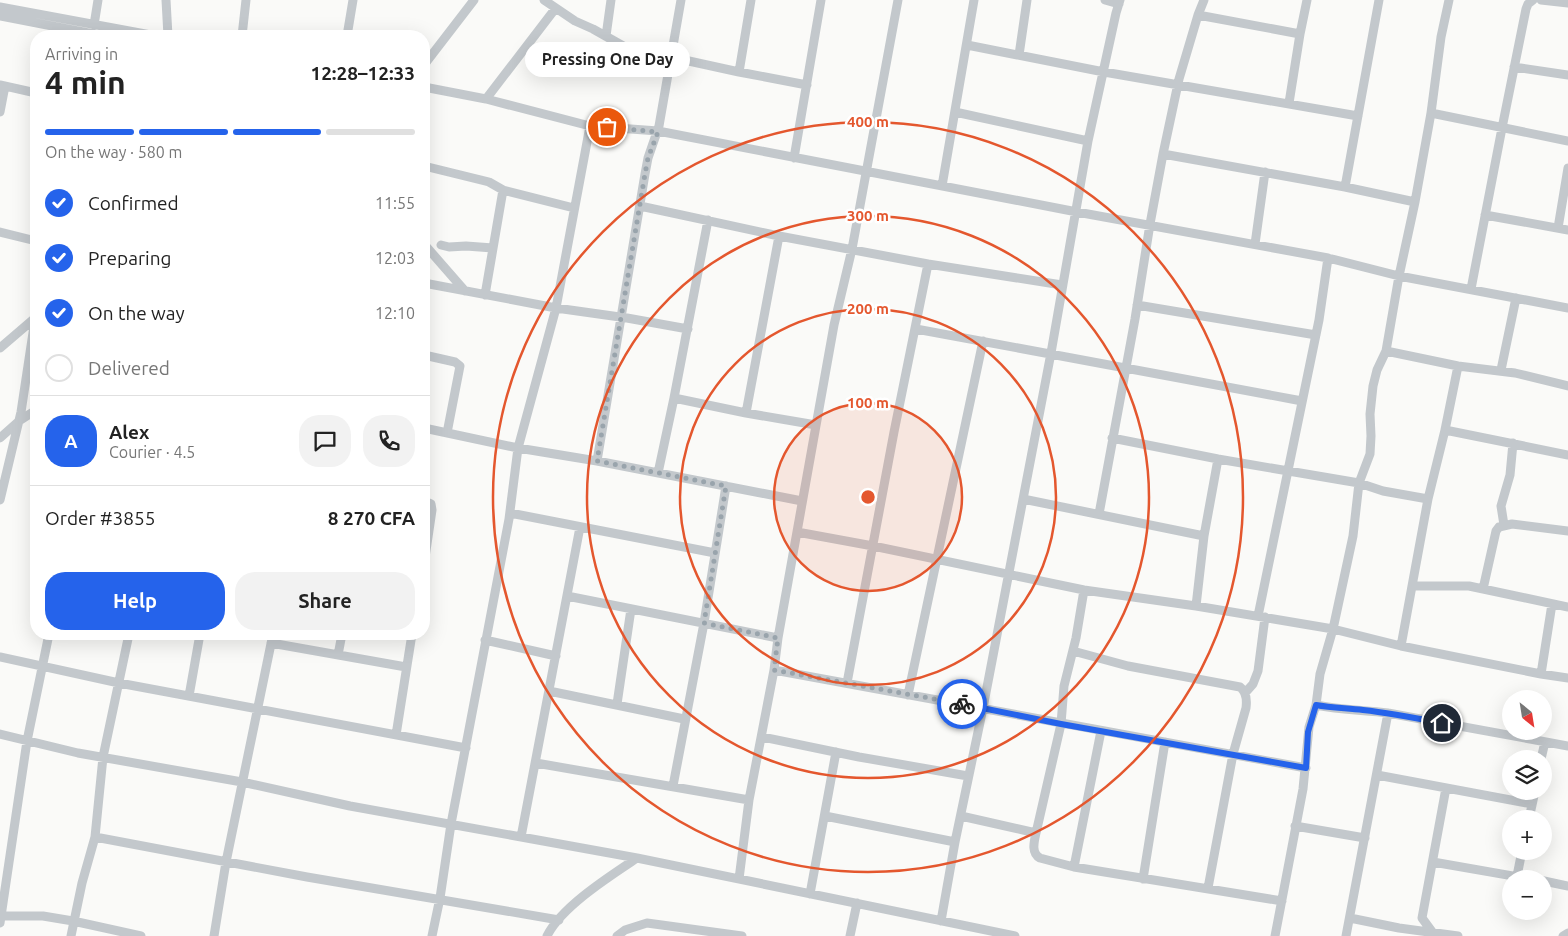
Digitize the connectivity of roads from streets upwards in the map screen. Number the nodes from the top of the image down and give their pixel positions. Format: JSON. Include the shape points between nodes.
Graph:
{"nodes":[{"id":1,"x":98,"y":0,"type":"edge"},
{"id":2,"x":166,"y":0,"type":"edge"},
{"id":3,"x":246,"y":0,"type":"edge"},
{"id":4,"x":354,"y":0,"type":"edge"},
{"id":5,"x":474,"y":0,"type":"edge"},
{"id":6,"x":544,"y":0,"type":"edge"},
{"id":7,"x":611,"y":0,"type":"edge"},
{"id":8,"x":681,"y":0,"type":"edge"},
{"id":9,"x":751,"y":0,"type":"edge"},
{"id":10,"x":821,"y":0,"type":"edge"},
{"id":11,"x":898,"y":0,"type":"edge"},
{"id":12,"x":974,"y":0,"type":"edge"},
{"id":13,"x":1027,"y":0,"type":"edge"},
{"id":14,"x":1105,"y":0,"type":"edge"},
{"id":15,"x":1204,"y":0,"type":"edge"},
{"id":16,"x":1307,"y":0,"type":"edge"},
{"id":17,"x":1379,"y":0,"type":"edge"},
{"id":18,"x":1450,"y":0,"type":"edge"},
{"id":19,"x":1532,"y":0,"type":"edge"},
{"id":20,"x":1541,"y":0,"type":"edge"},
{"id":21,"x":1120,"y":2,"type":"edge"},
{"id":22,"x":1568,"y":3,"type":"edge"},
{"id":23,"x":0,"y":7,"type":"edge"},
{"id":24,"x":555,"y":9,"type":"junction"},
{"id":25,"x":1198,"y":15,"type":"junction"},
{"id":26,"x":0,"y":16,"type":"edge"},
{"id":27,"x":81,"y":30,"type":"edge"},
{"id":28,"x":86,"y":30,"type":"edge"},
{"id":29,"x":93,"y":30,"type":"edge"},
{"id":30,"x":168,"y":30,"type":"edge"},
{"id":31,"x":243,"y":30,"type":"edge"},
{"id":32,"x":348,"y":30,"type":"edge"},
{"id":33,"x":1300,"y":34,"type":"junction"},
{"id":34,"x":606,"y":36,"type":"junction"},
{"id":35,"x":967,"y":45,"type":"junction"},
{"id":36,"x":1019,"y":55,"type":"junction"},
{"id":37,"x":671,"y":56,"type":"junction"},
{"id":38,"x":430,"y":57,"type":"edge"},
{"id":39,"x":1514,"y":67,"type":"junction"},
{"id":40,"x":739,"y":72,"type":"junction"},
{"id":41,"x":1104,"y":72,"type":"junction"},
{"id":42,"x":1568,"y":75,"type":"edge"},
{"id":43,"x":1178,"y":84,"type":"junction"},
{"id":44,"x":2,"y":85,"type":"edge"},
{"id":45,"x":807,"y":85,"type":"junction"},
{"id":46,"x":430,"y":88,"type":"edge"},
{"id":47,"x":30,"y":92,"type":"edge"},
{"id":48,"x":486,"y":98,"type":"junction"},
{"id":49,"x":1289,"y":103,"type":"junction"},
{"id":50,"x":0,"y":112,"type":"edge"},
{"id":51,"x":955,"y":112,"type":"junction"},
{"id":52,"x":1431,"y":113,"type":"junction"},
{"id":53,"x":1358,"y":116,"type":"junction"},
{"id":54,"x":590,"y":126,"type":"junction"},
{"id":55,"x":1502,"y":128,"type":"junction"},
{"id":56,"x":658,"y":132,"type":"junction"},
{"id":57,"x":1088,"y":141,"type":"junction"},
{"id":58,"x":1568,"y":141,"type":"edge"},
{"id":59,"x":1164,"y":154,"type":"junction"},
{"id":60,"x":794,"y":158,"type":"junction"},
{"id":61,"x":430,"y":167,"type":"edge"},
{"id":62,"x":1568,"y":168,"type":"edge"},
{"id":63,"x":866,"y":171,"type":"junction"},
{"id":64,"x":1265,"y":172,"type":"junction"},
{"id":65,"x":942,"y":186,"type":"junction"},
{"id":66,"x":1345,"y":187,"type":"junction"},
{"id":67,"x":504,"y":190,"type":"junction"},
{"id":68,"x":1415,"y":202,"type":"junction"},
{"id":69,"x":640,"y":206,"type":"junction"},
{"id":70,"x":574,"y":208,"type":"junction"},
{"id":71,"x":1077,"y":212,"type":"junction"},
{"id":72,"x":1485,"y":215,"type":"junction"},
{"id":73,"x":708,"y":220,"type":"junction"},
{"id":74,"x":1150,"y":224,"type":"junction"},
{"id":75,"x":1558,"y":228,"type":"junction"},
{"id":76,"x":1568,"y":230,"type":"edge"},
{"id":77,"x":0,"y":232,"type":"edge"},
{"id":78,"x":778,"y":236,"type":"junction"},
{"id":79,"x":30,"y":239,"type":"edge"},
{"id":80,"x":1255,"y":244,"type":"junction"},
{"id":81,"x":441,"y":245,"type":"dead end"},
{"id":82,"x":494,"y":248,"type":"junction"},
{"id":83,"x":852,"y":249,"type":"junction"},
{"id":84,"x":430,"y":251,"type":"edge"},
{"id":85,"x":1328,"y":258,"type":"junction"},
{"id":86,"x":928,"y":264,"type":"junction"},
{"id":87,"x":1399,"y":276,"type":"junction"},
{"id":88,"x":430,"y":284,"type":"edge"},
{"id":89,"x":1062,"y":285,"type":"junction"},
{"id":90,"x":1471,"y":289,"type":"junction"},
{"id":91,"x":465,"y":291,"type":"junction"},
{"id":92,"x":485,"y":295,"type":"junction"},
{"id":93,"x":1516,"y":298,"type":"junction"},
{"id":94,"x":1137,"y":304,"type":"junction"},
{"id":95,"x":556,"y":308,"type":"junction"},
{"id":96,"x":1568,"y":308,"type":"edge"},
{"id":97,"x":620,"y":318,"type":"junction"},
{"id":98,"x":30,"y":321,"type":"edge"},
{"id":99,"x":688,"y":329,"type":"junction"},
{"id":100,"x":916,"y":329,"type":"junction"},
{"id":101,"x":1316,"y":335,"type":"junction"},
{"id":102,"x":983,"y":341,"type":"junction"},
{"id":103,"x":0,"y":348,"type":"edge"},
{"id":104,"x":1386,"y":351,"type":"junction"},
{"id":105,"x":30,"y":353,"type":"edge"},
{"id":106,"x":1051,"y":353,"type":"junction"},
{"id":107,"x":430,"y":356,"type":"edge"},
{"id":108,"x":1458,"y":366,"type":"junction"},
{"id":109,"x":1126,"y":368,"type":"junction"},
{"id":110,"x":1501,"y":370,"type":"junction"},
{"id":111,"x":1568,"y":386,"type":"edge"},
{"id":112,"x":674,"y":398,"type":"junction"},
{"id":113,"x":1302,"y":401,"type":"junction"},
{"id":114,"x":746,"y":413,"type":"junction"},
{"id":115,"x":30,"y":414,"type":"edge"},
{"id":116,"x":19,"y":422,"type":"junction"},
{"id":117,"x":816,"y":425,"type":"junction"},
{"id":118,"x":430,"y":429,"type":"edge"},
{"id":119,"x":1446,"y":430,"type":"junction"},
{"id":120,"x":447,"y":433,"type":"junction"},
{"id":121,"x":0,"y":438,"type":"edge"},
{"id":122,"x":1112,"y":438,"type":"junction"},
{"id":123,"x":1513,"y":443,"type":"junction"},
{"id":124,"x":518,"y":448,"type":"junction"},
{"id":125,"x":1568,"y":455,"type":"edge"},
{"id":126,"x":1218,"y":459,"type":"junction"},
{"id":127,"x":597,"y":461,"type":"junction"},
{"id":128,"x":1288,"y":471,"type":"junction"},
{"id":129,"x":658,"y":473,"type":"junction"},
{"id":130,"x":1359,"y":484,"type":"junction"},
{"id":131,"x":726,"y":486,"type":"junction"},
{"id":132,"x":1023,"y":499,"type":"junction"},
{"id":133,"x":1428,"y":499,"type":"junction"},
{"id":134,"x":0,"y":500,"type":"edge"},
{"id":135,"x":802,"y":501,"type":"junction"},
{"id":136,"x":430,"y":504,"type":"edge"},
{"id":137,"x":510,"y":513,"type":"junction"},
{"id":138,"x":1099,"y":514,"type":"junction"},
{"id":139,"x":430,"y":524,"type":"edge"},
{"id":140,"x":1504,"y":525,"type":"junction"},
{"id":141,"x":580,"y":527,"type":"junction"},
{"id":142,"x":1568,"y":531,"type":"edge"},
{"id":143,"x":797,"y":532,"type":"junction"},
{"id":144,"x":1204,"y":536,"type":"junction"},
{"id":145,"x":873,"y":546,"type":"junction"},
{"id":146,"x":715,"y":553,"type":"junction"},
{"id":147,"x":937,"y":560,"type":"junction"},
{"id":148,"x":1008,"y":573,"type":"junction"},
{"id":149,"x":1412,"y":586,"type":"junction"},
{"id":150,"x":1483,"y":589,"type":"junction"},
{"id":151,"x":1084,"y":590,"type":"junction"},
{"id":152,"x":567,"y":596,"type":"junction"},
{"id":153,"x":1552,"y":604,"type":"junction"},
{"id":154,"x":1196,"y":606,"type":"junction"},
{"id":155,"x":1568,"y":607,"type":"edge"},
{"id":156,"x":631,"y":609,"type":"junction"},
{"id":157,"x":1262,"y":617,"type":"junction"},
{"id":158,"x":704,"y":623,"type":"junction"},
{"id":159,"x":1333,"y":629,"type":"junction"},
{"id":160,"x":778,"y":638,"type":"junction"},
{"id":161,"x":48,"y":640,"type":"edge"},
{"id":162,"x":128,"y":640,"type":"edge"},
{"id":163,"x":199,"y":640,"type":"edge"},
{"id":164,"x":272,"y":640,"type":"edge"},
{"id":165,"x":341,"y":640,"type":"edge"},
{"id":166,"x":411,"y":640,"type":"edge"},
{"id":167,"x":485,"y":640,"type":"junction"},
{"id":168,"x":271,"y":644,"type":"junction"},
{"id":169,"x":1401,"y":646,"type":"junction"},
{"id":170,"x":1073,"y":651,"type":"junction"},
{"id":171,"x":338,"y":655,"type":"junction"},
{"id":172,"x":556,"y":656,"type":"junction"},
{"id":173,"x":0,"y":657,"type":"edge"},
{"id":174,"x":43,"y":666,"type":"junction"},
{"id":175,"x":406,"y":667,"type":"junction"},
{"id":176,"x":774,"y":670,"type":"junction"},
{"id":177,"x":1541,"y":674,"type":"junction"},
{"id":178,"x":1568,"y":678,"type":"edge"},
{"id":179,"x":118,"y":683,"type":"junction"},
{"id":180,"x":847,"y":683,"type":"junction"},
{"id":181,"x":549,"y":691,"type":"junction"},
{"id":182,"x":1245,"y":693,"type":"junction"},
{"id":183,"x":908,"y":695,"type":"junction"},
{"id":184,"x":189,"y":696,"type":"junction"},
{"id":185,"x":617,"y":704,"type":"junction"},
{"id":186,"x":1316,"y":705,"type":"junction"},
{"id":187,"x":983,"y":708,"type":"junction"},
{"id":188,"x":257,"y":709,"type":"junction"},
{"id":189,"x":1388,"y":713,"type":"junction"},
{"id":190,"x":684,"y":719,"type":"junction"},
{"id":191,"x":1061,"y":724,"type":"junction"},
{"id":192,"x":1101,"y":730,"type":"junction"},
{"id":193,"x":0,"y":734,"type":"edge"},
{"id":194,"x":396,"y":735,"type":"junction"},
{"id":195,"x":762,"y":737,"type":"junction"},
{"id":196,"x":27,"y":741,"type":"junction"},
{"id":197,"x":1165,"y":742,"type":"junction"},
{"id":198,"x":1545,"y":742,"type":"junction"},
{"id":199,"x":1568,"y":746,"type":"edge"},
{"id":200,"x":466,"y":748,"type":"junction"},
{"id":201,"x":1543,"y":750,"type":"edge"},
{"id":202,"x":836,"y":752,"type":"junction"},
{"id":203,"x":1233,"y":754,"type":"junction"},
{"id":204,"x":104,"y":757,"type":"junction"},
{"id":205,"x":536,"y":763,"type":"junction"},
{"id":206,"x":1306,"y":768,"type":"junction"},
{"id":207,"x":1377,"y":775,"type":"junction"},
{"id":208,"x":968,"y":776,"type":"junction"},
{"id":209,"x":242,"y":782,"type":"junction"},
{"id":210,"x":673,"y":786,"type":"junction"},
{"id":211,"x":1446,"y":788,"type":"junction"},
{"id":212,"x":749,"y":800,"type":"junction"},
{"id":213,"x":1533,"y":800,"type":"edge"},
{"id":214,"x":1532,"y":804,"type":"junction"},
{"id":215,"x":1531,"y":810,"type":"edge"},
{"id":216,"x":825,"y":816,"type":"junction"},
{"id":217,"x":961,"y":816,"type":"junction"},
{"id":218,"x":451,"y":824,"type":"junction"},
{"id":219,"x":1295,"y":826,"type":"junction"},
{"id":220,"x":1036,"y":833,"type":"junction"},
{"id":221,"x":521,"y":837,"type":"junction"},
{"id":222,"x":95,"y":838,"type":"junction"},
{"id":223,"x":1365,"y":838,"type":"junction"},
{"id":224,"x":954,"y":842,"type":"junction"},
{"id":225,"x":637,"y":858,"type":"junction"},
{"id":226,"x":226,"y":862,"type":"junction"},
{"id":227,"x":1433,"y":862,"type":"junction"},
{"id":228,"x":1074,"y":867,"type":"junction"},
{"id":229,"x":1502,"y":874,"type":"edge"},
{"id":230,"x":1143,"y":878,"type":"junction"},
{"id":231,"x":739,"y":879,"type":"junction"},
{"id":232,"x":1552,"y":883,"type":"edge"},
{"id":233,"x":1568,"y":886,"type":"edge"},
{"id":234,"x":1208,"y":888,"type":"junction"},
{"id":235,"x":810,"y":894,"type":"junction"},
{"id":236,"x":440,"y":898,"type":"junction"},
{"id":237,"x":1282,"y":901,"type":"junction"},
{"id":238,"x":857,"y":903,"type":"junction"},
{"id":239,"x":0,"y":918,"type":"edge"},
{"id":240,"x":1350,"y":918,"type":"junction"},
{"id":241,"x":1422,"y":918,"type":"junction"},
{"id":242,"x":559,"y":920,"type":"junction"},
{"id":243,"x":941,"y":920,"type":"junction"},
{"id":244,"x":73,"y":921,"type":"junction"},
{"id":245,"x":1404,"y":929,"type":"junction"},
{"id":246,"x":987,"y":933,"type":"edge"},
{"id":247,"x":1433,"y":933,"type":"junction"},
{"id":248,"x":1568,"y":933,"type":"edge"},
{"id":249,"x":71,"y":936,"type":"edge"},
{"id":250,"x":141,"y":936,"type":"edge"},
{"id":251,"x":214,"y":936,"type":"edge"},
{"id":252,"x":432,"y":936,"type":"edge"},
{"id":253,"x":547,"y":936,"type":"edge"},
{"id":254,"x":617,"y":936,"type":"edge"},
{"id":255,"x":742,"y":936,"type":"edge"},
{"id":256,"x":850,"y":936,"type":"edge"},
{"id":257,"x":1015,"y":936,"type":"edge"},
{"id":258,"x":1275,"y":936,"type":"edge"},
{"id":259,"x":1346,"y":936,"type":"edge"},
{"id":260,"x":1458,"y":936,"type":"edge"},
{"id":261,"x":1562,"y":936,"type":"edge"}],
"edges":[{"from":1,"to":29,"type":"street"},
{"from":2,"to":30,"type":"street"},
{"from":3,"to":31,"type":"street"},
{"from":4,"to":32,"type":"street"},
{"from":5,"to":38,"type":"street"},
{"from":6,"to":24,"type":"street"},
{"from":7,"to":34,"type":"street"},
{"from":8,"to":37,"type":"street"},
{"from":9,"to":40,"type":"street"},
{"from":10,"to":45,"type":"street"},
{"from":11,"to":63,"type":"street"},
{"from":12,"to":35,"type":"street"},
{"from":13,"to":36,"type":"street"},
{"from":14,"to":21,"type":"street"},
{"from":15,"to":25,"type":"street"},
{"from":16,"to":33,"type":"street"},
{"from":17,"to":53,"type":"street"},
{"from":18,"to":52,"type":"street","via":[[1441,37]]},
{"from":19,"to":39,"type":"street","via":[[1526,9]]},
{"from":20,"to":22,"type":"street"},
{"from":21,"to":41,"type":"street"},
{"from":23,"to":28,"type":"street"},
{"from":24,"to":34,"type":"street"},
{"from":24,"to":48,"type":"street"},
{"from":25,"to":33,"type":"street"},
{"from":25,"to":43,"type":"street"},
{"from":26,"to":27,"type":"street"},
{"from":33,"to":49,"type":"street"},
{"from":34,"to":37,"type":"street","via":[[625,47]]},
{"from":35,"to":36,"type":"street"},
{"from":35,"to":51,"type":"street"},
{"from":36,"to":41,"type":"street"},
{"from":37,"to":40,"type":"street"},
{"from":37,"to":56,"type":"street"},
{"from":39,"to":42,"type":"street"},
{"from":39,"to":55,"type":"street"},
{"from":40,"to":45,"type":"street"},
{"from":41,"to":43,"type":"street"},
{"from":41,"to":57,"type":"street"},
{"from":43,"to":49,"type":"street"},
{"from":43,"to":59,"type":"street"},
{"from":44,"to":47,"type":"street"},
{"from":44,"to":50,"type":"street"},
{"from":45,"to":60,"type":"street"},
{"from":46,"to":48,"type":"street"},
{"from":48,"to":54,"type":"street"},
{"from":49,"to":53,"type":"street"},
{"from":51,"to":57,"type":"street"},
{"from":51,"to":65,"type":"street"},
{"from":52,"to":55,"type":"street"},
{"from":52,"to":68,"type":"street"},
{"from":53,"to":66,"type":"street"},
{"from":54,"to":56,"type":"street"},
{"from":54,"to":70,"type":"street"},
{"from":55,"to":58,"type":"street"},
{"from":55,"to":72,"type":"street"},
{"from":56,"to":60,"type":"street"},
{"from":56,"to":69,"type":"street","via":[[648,158]]},
{"from":57,"to":71,"type":"street"},
{"from":59,"to":64,"type":"street"},
{"from":59,"to":74,"type":"street"},
{"from":60,"to":63,"type":"street"},
{"from":61,"to":67,"type":"street","via":[[489,182]]},
{"from":62,"to":75,"type":"street"},
{"from":63,"to":65,"type":"street"},
{"from":63,"to":83,"type":"street"},
{"from":64,"to":66,"type":"street"},
{"from":64,"to":80,"type":"street"},
{"from":65,"to":71,"type":"street"},
{"from":66,"to":68,"type":"street"},
{"from":67,"to":70,"type":"street"},
{"from":67,"to":82,"type":"street"},
{"from":68,"to":87,"type":"street"},
{"from":69,"to":73,"type":"street"},
{"from":69,"to":97,"type":"street"},
{"from":70,"to":95,"type":"street"},
{"from":71,"to":74,"type":"street"},
{"from":71,"to":89,"type":"street"},
{"from":72,"to":75,"type":"street"},
{"from":72,"to":90,"type":"street"},
{"from":73,"to":78,"type":"street"},
{"from":73,"to":99,"type":"street"},
{"from":74,"to":80,"type":"street"},
{"from":74,"to":94,"type":"street"},
{"from":75,"to":76,"type":"street"},
{"from":77,"to":79,"type":"street"},
{"from":78,"to":83,"type":"street"},
{"from":78,"to":114,"type":"street"},
{"from":80,"to":85,"type":"street"},
{"from":81,"to":82,"type":"street"},
{"from":82,"to":92,"type":"street"},
{"from":83,"to":86,"type":"street"},
{"from":83,"to":117,"type":"street"},
{"from":84,"to":91,"type":"street"},
{"from":85,"to":87,"type":"street"},
{"from":85,"to":101,"type":"street"},
{"from":86,"to":89,"type":"street"},
{"from":86,"to":100,"type":"street"},
{"from":87,"to":90,"type":"street"},
{"from":87,"to":104,"type":"street"},
{"from":88,"to":91,"type":"street"},
{"from":89,"to":106,"type":"street"},
{"from":90,"to":93,"type":"street"},
{"from":91,"to":92,"type":"street"},
{"from":92,"to":95,"type":"street"},
{"from":93,"to":96,"type":"street"},
{"from":93,"to":110,"type":"street"},
{"from":94,"to":101,"type":"street"},
{"from":94,"to":109,"type":"street"},
{"from":95,"to":97,"type":"street"},
{"from":95,"to":124,"type":"street"},
{"from":97,"to":99,"type":"street"},
{"from":97,"to":127,"type":"street"},
{"from":98,"to":103,"type":"street"},
{"from":99,"to":112,"type":"street"},
{"from":100,"to":102,"type":"street"},
{"from":100,"to":145,"type":"street"},
{"from":101,"to":113,"type":"street"},
{"from":102,"to":106,"type":"street"},
{"from":102,"to":147,"type":"street"},
{"from":104,"to":108,"type":"street"},
{"from":104,"to":130,"type":"street","via":[[1373,386],[1371,447]]},
{"from":105,"to":116,"type":"street"},
{"from":106,"to":109,"type":"street"},
{"from":106,"to":132,"type":"street"},
{"from":107,"to":120,"type":"street","via":[[460,366]]},
{"from":108,"to":110,"type":"street"},
{"from":108,"to":119,"type":"street"},
{"from":109,"to":113,"type":"street"},
{"from":109,"to":122,"type":"street"},
{"from":110,"to":111,"type":"street"},
{"from":112,"to":114,"type":"street"},
{"from":112,"to":129,"type":"street"},
{"from":113,"to":128,"type":"street"},
{"from":114,"to":117,"type":"street"},
{"from":115,"to":116,"type":"street"},
{"from":116,"to":121,"type":"street"},
{"from":116,"to":134,"type":"street"},
{"from":117,"to":135,"type":"street"},
{"from":118,"to":120,"type":"street"},
{"from":119,"to":123,"type":"street"},
{"from":119,"to":133,"type":"street"},
{"from":120,"to":124,"type":"street"},
{"from":122,"to":126,"type":"street"},
{"from":122,"to":138,"type":"street"},
{"from":123,"to":125,"type":"street"},
{"from":123,"to":140,"type":"street","via":[[1510,475],[1501,506]]},
{"from":124,"to":127,"type":"street"},
{"from":124,"to":137,"type":"street"},
{"from":126,"to":128,"type":"street"},
{"from":126,"to":144,"type":"street"},
{"from":127,"to":129,"type":"street"},
{"from":128,"to":130,"type":"street"},
{"from":128,"to":157,"type":"street"},
{"from":129,"to":131,"type":"street"},
{"from":130,"to":133,"type":"street"},
{"from":130,"to":159,"type":"street"},
{"from":131,"to":135,"type":"street"},
{"from":131,"to":146,"type":"street"},
{"from":132,"to":138,"type":"street"},
{"from":132,"to":148,"type":"street"},
{"from":133,"to":149,"type":"street"},
{"from":135,"to":143,"type":"street"},
{"from":136,"to":139,"type":"street"},
{"from":137,"to":141,"type":"street"},
{"from":137,"to":167,"type":"street"},
{"from":138,"to":144,"type":"street"},
{"from":140,"to":142,"type":"street"},
{"from":140,"to":150,"type":"street","via":[[1497,528]]},
{"from":141,"to":146,"type":"street"},
{"from":141,"to":152,"type":"street"},
{"from":143,"to":145,"type":"street"},
{"from":143,"to":160,"type":"street"},
{"from":144,"to":154,"type":"street"},
{"from":145,"to":147,"type":"street"},
{"from":145,"to":180,"type":"street"},
{"from":146,"to":158,"type":"street"},
{"from":147,"to":148,"type":"street"},
{"from":147,"to":183,"type":"street"},
{"from":148,"to":151,"type":"street"},
{"from":148,"to":187,"type":"street"},
{"from":149,"to":150,"type":"street"},
{"from":149,"to":169,"type":"street"},
{"from":150,"to":153,"type":"street"},
{"from":151,"to":154,"type":"street"},
{"from":151,"to":170,"type":"street"},
{"from":152,"to":156,"type":"street"},
{"from":152,"to":172,"type":"street"},
{"from":153,"to":155,"type":"street"},
{"from":153,"to":177,"type":"street"},
{"from":154,"to":157,"type":"street"},
{"from":156,"to":158,"type":"street"},
{"from":156,"to":185,"type":"street"},
{"from":157,"to":159,"type":"street"},
{"from":157,"to":182,"type":"street","via":[[1258,671]]},
{"from":158,"to":160,"type":"street"},
{"from":158,"to":190,"type":"street"},
{"from":159,"to":169,"type":"street"},
{"from":159,"to":186,"type":"street","via":[[1320,674]]},
{"from":160,"to":176,"type":"street"},
{"from":161,"to":174,"type":"street"},
{"from":162,"to":179,"type":"street"},
{"from":163,"to":184,"type":"street"},
{"from":164,"to":168,"type":"street"},
{"from":165,"to":171,"type":"street"},
{"from":166,"to":175,"type":"street"},
{"from":167,"to":172,"type":"street"},
{"from":167,"to":200,"type":"street"},
{"from":168,"to":171,"type":"street"},
{"from":168,"to":188,"type":"street"},
{"from":169,"to":177,"type":"street"},
{"from":170,"to":182,"type":"street","via":[[1128,666],[1240,688]]},
{"from":170,"to":191,"type":"street","via":[[1064,686]]},
{"from":171,"to":175,"type":"street"},
{"from":172,"to":181,"type":"street"},
{"from":173,"to":174,"type":"street"},
{"from":174,"to":179,"type":"street"},
{"from":174,"to":196,"type":"street"},
{"from":175,"to":194,"type":"street"},
{"from":176,"to":180,"type":"street"},
{"from":176,"to":195,"type":"street"},
{"from":177,"to":178,"type":"street"},
{"from":179,"to":184,"type":"street"},
{"from":179,"to":204,"type":"street"},
{"from":180,"to":183,"type":"street"},
{"from":181,"to":185,"type":"street"},
{"from":181,"to":205,"type":"street"},
{"from":182,"to":203,"type":"street","via":[[1246,708]]},
{"from":183,"to":187,"type":"street"},
{"from":184,"to":188,"type":"street"},
{"from":185,"to":190,"type":"street"},
{"from":186,"to":189,"type":"street"},
{"from":186,"to":206,"type":"street","via":[[1308,732]]},
{"from":187,"to":191,"type":"street"},
{"from":187,"to":208,"type":"street"},
{"from":188,"to":194,"type":"street"},
{"from":188,"to":209,"type":"street"},
{"from":189,"to":198,"type":"street"},
{"from":189,"to":207,"type":"street"},
{"from":190,"to":210,"type":"street"},
{"from":191,"to":192,"type":"street"},
{"from":191,"to":220,"type":"street"},
{"from":192,"to":197,"type":"street"},
{"from":192,"to":228,"type":"street"},
{"from":193,"to":196,"type":"street"},
{"from":194,"to":200,"type":"street"},
{"from":195,"to":202,"type":"street"},
{"from":195,"to":212,"type":"street"},
{"from":196,"to":204,"type":"street"},
{"from":196,"to":239,"type":"street"},
{"from":197,"to":203,"type":"street"},
{"from":197,"to":230,"type":"street"},
{"from":198,"to":199,"type":"street"},
{"from":198,"to":201,"type":"street"},
{"from":200,"to":218,"type":"street"},
{"from":202,"to":208,"type":"street"},
{"from":202,"to":216,"type":"street"},
{"from":203,"to":206,"type":"street"},
{"from":203,"to":234,"type":"street"},
{"from":204,"to":209,"type":"street"},
{"from":204,"to":222,"type":"street"},
{"from":205,"to":210,"type":"street"},
{"from":205,"to":221,"type":"street"},
{"from":206,"to":219,"type":"street"},
{"from":207,"to":211,"type":"street"},
{"from":207,"to":223,"type":"street"},
{"from":208,"to":217,"type":"street"},
{"from":209,"to":218,"type":"street"},
{"from":209,"to":226,"type":"street"},
{"from":210,"to":212,"type":"street"},
{"from":211,"to":214,"type":"street"},
{"from":211,"to":227,"type":"street"},
{"from":212,"to":231,"type":"street"},
{"from":213,"to":214,"type":"street"},
{"from":214,"to":215,"type":"street"},
{"from":216,"to":224,"type":"street"},
{"from":216,"to":235,"type":"street"},
{"from":217,"to":220,"type":"street"},
{"from":217,"to":224,"type":"street"},
{"from":218,"to":221,"type":"street"},
{"from":218,"to":236,"type":"street"},
{"from":219,"to":223,"type":"street"},
{"from":219,"to":237,"type":"street"},
{"from":220,"to":228,"type":"street","via":[[1034,847],[1037,857]]},
{"from":221,"to":225,"type":"street"},
{"from":222,"to":226,"type":"street"},
{"from":222,"to":244,"type":"street"},
{"from":223,"to":240,"type":"street"},
{"from":224,"to":243,"type":"street"},
{"from":225,"to":231,"type":"street"},
{"from":225,"to":242,"type":"street","via":[[583,897]]},
{"from":226,"to":236,"type":"street"},
{"from":226,"to":251,"type":"street"},
{"from":227,"to":229,"type":"street"},
{"from":227,"to":241,"type":"street"},
{"from":228,"to":230,"type":"street"},
{"from":230,"to":234,"type":"street"},
{"from":231,"to":235,"type":"street"},
{"from":232,"to":233,"type":"street"},
{"from":234,"to":237,"type":"street"},
{"from":235,"to":238,"type":"street"},
{"from":236,"to":242,"type":"street"},
{"from":236,"to":252,"type":"street"},
{"from":237,"to":258,"type":"street"},
{"from":238,"to":243,"type":"street"},
{"from":238,"to":256,"type":"street"},
{"from":239,"to":244,"type":"street","via":[[43,916]]},
{"from":240,"to":245,"type":"street"},
{"from":240,"to":259,"type":"street"},
{"from":241,"to":245,"type":"street"},
{"from":241,"to":247,"type":"street"},
{"from":242,"to":253,"type":"street"},
{"from":243,"to":246,"type":"street"},
{"from":244,"to":249,"type":"street"},
{"from":244,"to":250,"type":"street"},
{"from":245,"to":247,"type":"street"},
{"from":246,"to":257,"type":"street"},
{"from":247,"to":260,"type":"street"},
{"from":248,"to":261,"type":"street"},
{"from":254,"to":255,"type":"street","via":[[647,923]]}]}
